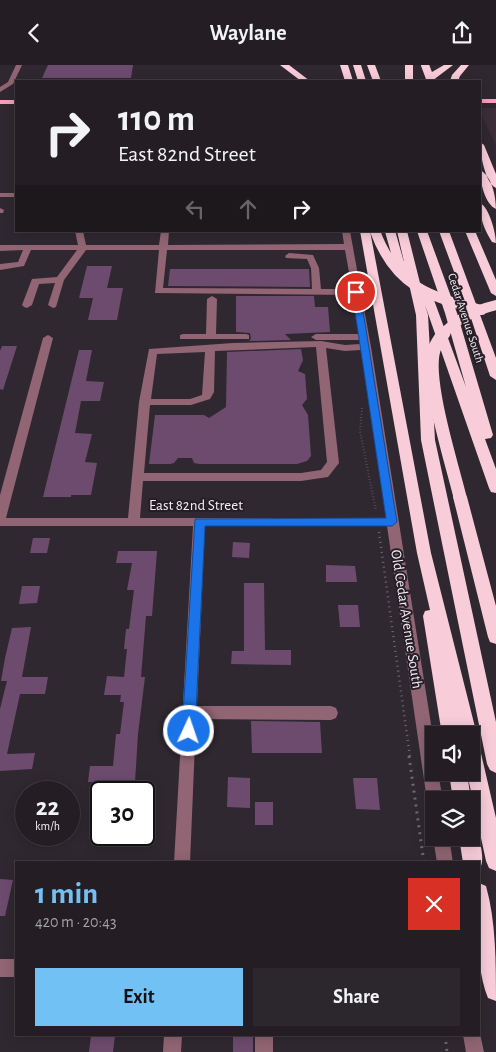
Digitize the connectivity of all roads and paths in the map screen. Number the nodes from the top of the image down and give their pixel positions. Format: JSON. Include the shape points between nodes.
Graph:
{"nodes":[{"id":1,"x":19,"y":65,"type":"edge"},
{"id":2,"x":284,"y":65,"type":"edge"},
{"id":3,"x":344,"y":65,"type":"edge"},
{"id":4,"x":357,"y":65,"type":"edge"},
{"id":5,"x":371,"y":65,"type":"edge"},
{"id":6,"x":409,"y":65,"type":"edge"},
{"id":7,"x":425,"y":65,"type":"edge"},
{"id":8,"x":433,"y":65,"type":"edge"},
{"id":9,"x":449,"y":65,"type":"edge"},
{"id":10,"x":465,"y":65,"type":"edge"},
{"id":11,"x":305,"y":80,"type":"edge"},
{"id":12,"x":347,"y":80,"type":"edge"},
{"id":13,"x":362,"y":80,"type":"edge"},
{"id":14,"x":377,"y":80,"type":"edge"},
{"id":15,"x":409,"y":80,"type":"edge"},
{"id":16,"x":430,"y":80,"type":"edge"},
{"id":17,"x":431,"y":80,"type":"edge"},
{"id":18,"x":432,"y":80,"type":"edge"},
{"id":19,"x":454,"y":80,"type":"edge"},
{"id":20,"x":13,"y":83,"type":"edge"},
{"id":21,"x":481,"y":93,"type":"edge"},
{"id":22,"x":496,"y":93,"type":"edge"},
{"id":23,"x":2,"y":95,"type":"edge"},
{"id":24,"x":15,"y":96,"type":"edge"},
{"id":25,"x":481,"y":101,"type":"edge"},
{"id":26,"x":496,"y":101,"type":"edge"},
{"id":27,"x":15,"y":102,"type":"edge"},
{"id":28,"x":481,"y":135,"type":"edge"},
{"id":29,"x":481,"y":148,"type":"edge"},
{"id":30,"x":496,"y":160,"type":"edge"},
{"id":31,"x":481,"y":175,"type":"edge"},
{"id":32,"x":496,"y":185,"type":"edge"},
{"id":33,"x":0,"y":195,"type":"edge"},
{"id":34,"x":15,"y":195,"type":"edge"},
{"id":35,"x":496,"y":206,"type":"edge"},
{"id":36,"x":481,"y":209,"type":"edge"},
{"id":37,"x":79,"y":232,"type":"edge"},
{"id":38,"x":165,"y":232,"type":"edge"},
{"id":39,"x":346,"y":232,"type":"edge"},
{"id":40,"x":365,"y":232,"type":"edge"},
{"id":41,"x":375,"y":232,"type":"edge"},
{"id":42,"x":390,"y":232,"type":"edge"},
{"id":43,"x":404,"y":232,"type":"edge"},
{"id":44,"x":404,"y":232,"type":"edge"},
{"id":45,"x":422,"y":232,"type":"edge"},
{"id":46,"x":444,"y":232,"type":"edge"},
{"id":47,"x":471,"y":232,"type":"edge"},
{"id":48,"x":496,"y":240,"type":"edge"},
{"id":49,"x":83,"y":247,"type":"junction"},
{"id":50,"x":348,"y":247,"type":"junction"},
{"id":51,"x":0,"y":248,"type":"edge"},
{"id":52,"x":28,"y":248,"type":"junction"},
{"id":53,"x":162,"y":252,"type":"junction"},
{"id":54,"x":0,"y":267,"type":"edge"},
{"id":55,"x":60,"y":280,"type":"junction"},
{"id":56,"x":317,"y":291,"type":"junction"},
{"id":57,"x":496,"y":293,"type":"edge"},
{"id":58,"x":357,"y":295,"type":"junction"},
{"id":59,"x":158,"y":298,"type":"dead end"},
{"id":60,"x":212,"y":299,"type":"junction"},
{"id":61,"x":27,"y":305,"type":"dead end"},
{"id":62,"x":53,"y":305,"type":"dead end"},
{"id":63,"x":496,"y":306,"type":"edge"},
{"id":64,"x":496,"y":313,"type":"edge"},
{"id":65,"x":183,"y":337,"type":"dead end"},
{"id":66,"x":211,"y":337,"type":"junction"},
{"id":67,"x":48,"y":338,"type":"dead end"},
{"id":68,"x":365,"y":342,"type":"junction"},
{"id":69,"x":321,"y":343,"type":"junction"},
{"id":70,"x":210,"y":349,"type":"junction"},
{"id":71,"x":496,"y":376,"type":"edge"},
{"id":72,"x":360,"y":401,"type":"dead end"},
{"id":73,"x":144,"y":402,"type":"junction"},
{"id":74,"x":496,"y":472,"type":"edge"},
{"id":75,"x":139,"y":477,"type":"junction"},
{"id":76,"x":496,"y":488,"type":"edge"},
{"id":77,"x":0,"y":517,"type":"edge"},
{"id":78,"x":0,"y":522,"type":"edge"},
{"id":79,"x":133,"y":522,"type":"junction"},
{"id":80,"x":199,"y":522,"type":"junction"},
{"id":81,"x":377,"y":522,"type":"junction"},
{"id":82,"x":392,"y":522,"type":"junction"},
{"id":83,"x":424,"y":553,"type":"junction"},
{"id":84,"x":496,"y":637,"type":"edge"},
{"id":85,"x":190,"y":712,"type":"junction"},
{"id":86,"x":331,"y":713,"type":"dead end"},
{"id":87,"x":449,"y":726,"type":"edge"},
{"id":88,"x":466,"y":726,"type":"edge"},
{"id":89,"x":496,"y":764,"type":"edge"},
{"id":90,"x":478,"y":781,"type":"edge"},
{"id":91,"x":435,"y":791,"type":"edge"},
{"id":92,"x":442,"y":846,"type":"edge"},
{"id":93,"x":471,"y":846,"type":"edge"},
{"id":94,"x":182,"y":861,"type":"edge"},
{"id":95,"x":424,"y":861,"type":"edge"},
{"id":96,"x":445,"y":861,"type":"edge"},
{"id":97,"x":474,"y":861,"type":"edge"},
{"id":98,"x":496,"y":861,"type":"edge"},
{"id":99,"x":480,"y":899,"type":"edge"},
{"id":100,"x":0,"y":968,"type":"edge"},
{"id":101,"x":15,"y":968,"type":"edge"},
{"id":102,"x":496,"y":990,"type":"edge"},
{"id":103,"x":173,"y":1036,"type":"edge"},
{"id":104,"x":264,"y":1036,"type":"edge"},
{"id":105,"x":445,"y":1036,"type":"edge"},
{"id":106,"x":472,"y":1036,"type":"edge"},
{"id":107,"x":172,"y":1052,"type":"edge"},
{"id":108,"x":264,"y":1052,"type":"edge"},
{"id":109,"x":447,"y":1052,"type":"edge"},
{"id":110,"x":475,"y":1052,"type":"edge"}],
"edges":[{"from":1,"to":20,"type":"street"},
{"from":2,"to":11,"type":"highway"},
{"from":3,"to":12,"type":"highway"},
{"from":4,"to":13,"type":"highway"},
{"from":5,"to":14,"type":"highway"},
{"from":6,"to":15,"type":"highway"},
{"from":7,"to":16,"type":"highway","bridge":true},
{"from":8,"to":17,"type":"highway","bridge":true},
{"from":9,"to":18,"type":"highway","via":[[435,73]]},
{"from":10,"to":19,"type":"highway"},
{"from":20,"to":23,"type":"street"},
{"from":21,"to":22,"type":"main road"},
{"from":23,"to":24,"type":"main road"},
{"from":23,"to":27,"type":"main road"},
{"from":25,"to":26,"type":"main road"},
{"from":28,"to":30,"type":"highway"},
{"from":29,"to":32,"type":"highway"},
{"from":31,"to":35,"type":"highway"},
{"from":33,"to":34,"type":"street"},
{"from":36,"to":48,"type":"highway"},
{"from":37,"to":49,"type":"street"},
{"from":38,"to":53,"type":"street"},
{"from":39,"to":50,"type":"street","name":"Old Cedar Avenue South"},
{"from":40,"to":83,"type":"highway"},
{"from":41,"to":64,"type":"highway","bridge":true,"via":[[388,263],[406,279],[430,295]]},
{"from":42,"to":63,"type":"highway","bridge":true,"via":[[399,263],[413,278],[460,300]]},
{"from":43,"to":76,"type":"highway"},
{"from":44,"to":89,"type":"highway","via":[[422,315],[428,440]]},
{"from":45,"to":74,"type":"highway","name":"Cedar Avenue South","via":[[451,313]]},
{"from":46,"to":71,"type":"highway","name":"Cedar Avenue South"},
{"from":47,"to":57,"type":"highway"},
{"from":49,"to":52,"type":"street"},
{"from":49,"to":53,"type":"street"},
{"from":49,"to":55,"type":"street"},
{"from":50,"to":53,"type":"street"},
{"from":50,"to":58,"type":"street","name":"Old Cedar Avenue South"},
{"from":51,"to":52,"type":"street"},
{"from":52,"to":54,"type":"street","via":[[21,264]]},
{"from":53,"to":56,"type":"street","via":[[310,257]]},
{"from":53,"to":56,"type":"street","via":[[158,291]]},
{"from":55,"to":61,"type":"street","via":[[36,281]]},
{"from":55,"to":62,"type":"street"},
{"from":56,"to":58,"type":"street"},
{"from":58,"to":60,"type":"street"},
{"from":58,"to":68,"type":"street","name":"Old Cedar Avenue South"},
{"from":59,"to":60,"type":"street"},
{"from":60,"to":66,"type":"street"},
{"from":63,"to":84,"type":"highway","bridge":true,"via":[[478,310],[448,329],[434,350],[432,364],[460,497]]},
{"from":65,"to":66,"type":"street"},
{"from":66,"to":68,"type":"street"},
{"from":67,"to":77,"type":"street"},
{"from":68,"to":69,"type":"street","via":[[345,348]]},
{"from":68,"to":82,"type":"street","name":"Old Cedar Avenue South"},
{"from":69,"to":70,"type":"street"},
{"from":69,"to":75,"type":"street","via":[[333,463],[324,474],[301,477]]},
{"from":70,"to":73,"type":"street","via":[[152,351]]},
{"from":70,"to":73,"type":"street","via":[[209,392],[206,397],[191,402]]},
{"from":72,"to":81,"type":"path","via":[[360,431]]},
{"from":73,"to":75,"type":"street"},
{"from":75,"to":79,"type":"street"},
{"from":78,"to":79,"type":"street","name":"East 82nd Street"},
{"from":79,"to":80,"type":"street","name":"East 82nd Street"},
{"from":80,"to":81,"type":"street","name":"East 82nd Street"},
{"from":80,"to":85,"type":"street"},
{"from":81,"to":82,"type":"street","name":"East 82nd Street"},
{"from":81,"to":95,"type":"path"},
{"from":82,"to":91,"type":"street","name":"Old Cedar Avenue South"},
{"from":83,"to":87,"type":"highway","via":[[433,634]]},
{"from":83,"to":88,"type":"highway"},
{"from":85,"to":86,"type":"street"},
{"from":85,"to":94,"type":"street"},
{"from":90,"to":98,"type":"highway"},
{"from":92,"to":96,"type":"street"},
{"from":93,"to":97,"type":"highway"},
{"from":99,"to":102,"type":"highway"},
{"from":100,"to":101,"type":"street"},
{"from":103,"to":107,"type":"street"},
{"from":104,"to":108,"type":"street"},
{"from":105,"to":109,"type":"path"},
{"from":106,"to":110,"type":"street"}]}
